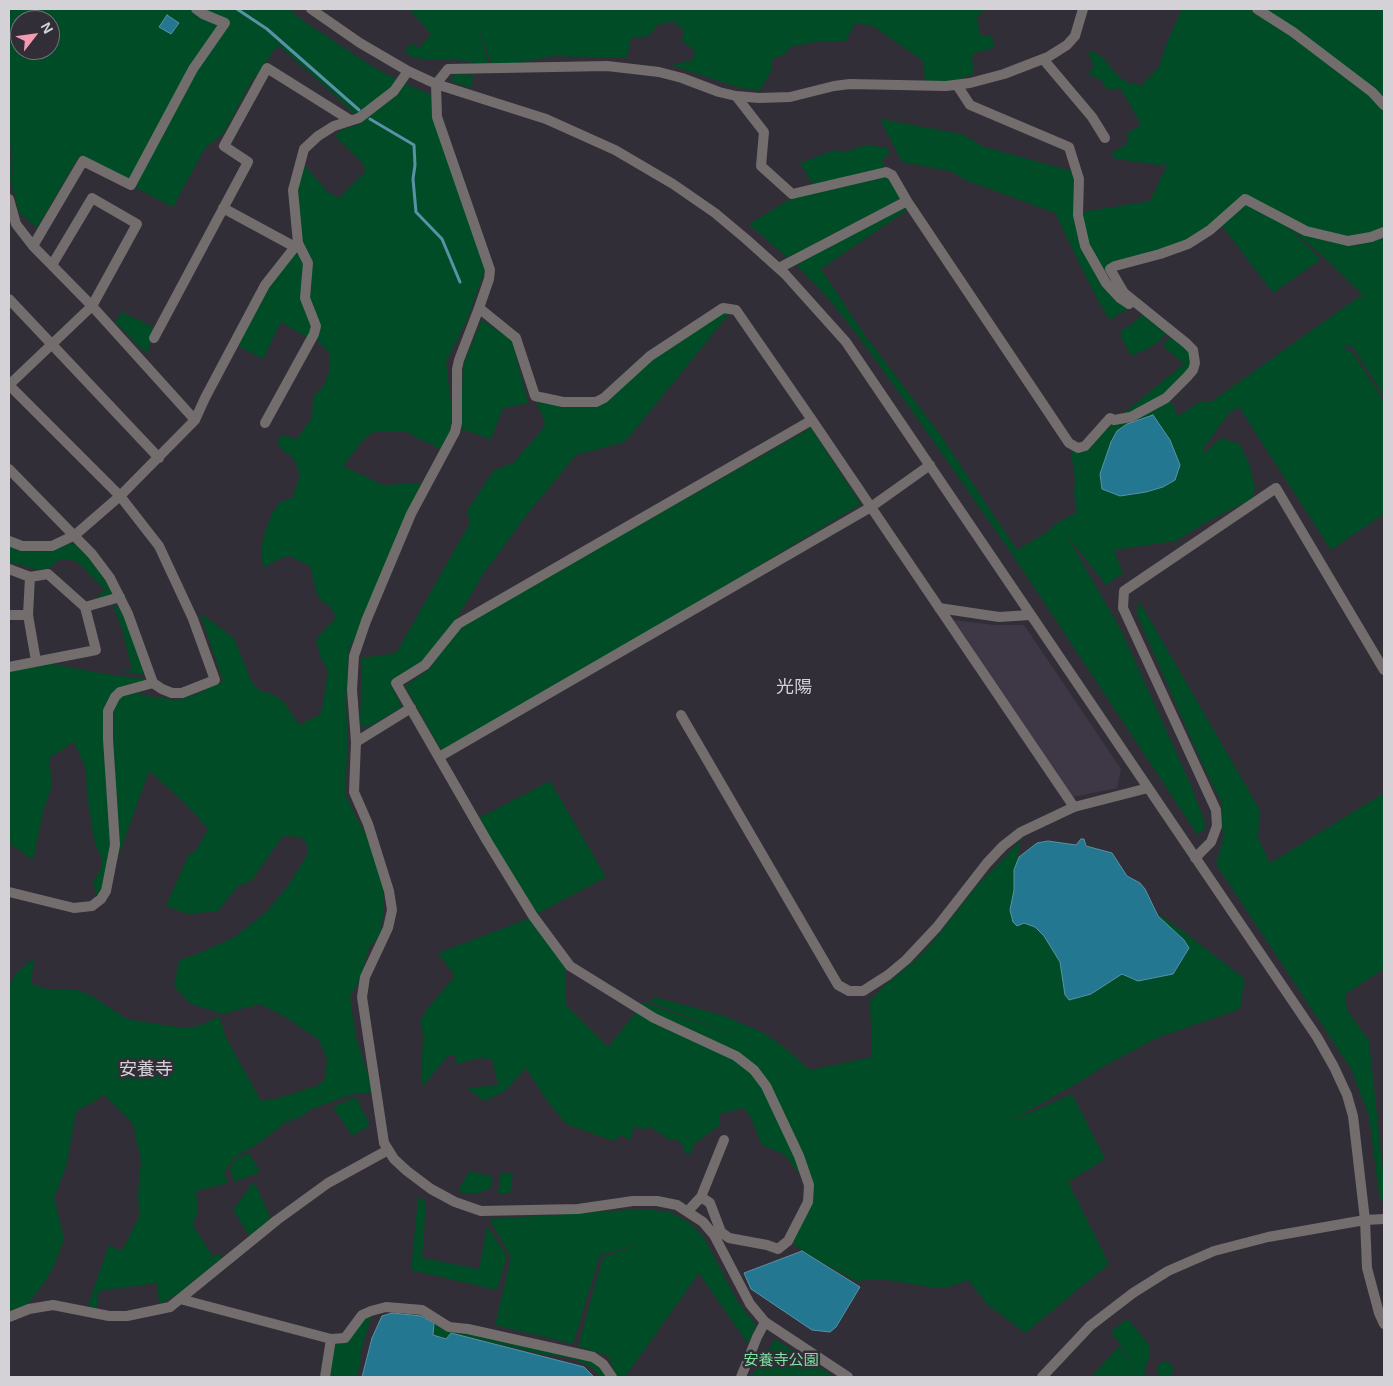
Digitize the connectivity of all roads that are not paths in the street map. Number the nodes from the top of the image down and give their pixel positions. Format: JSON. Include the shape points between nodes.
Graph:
{"nodes":[{"id":1,"x":196,"y":9,"type":"edge"},
{"id":2,"x":310,"y":9,"type":"edge"},
{"id":3,"x":1083,"y":9,"type":"edge"},
{"id":4,"x":1257,"y":9,"type":"edge"},
{"id":5,"x":1043,"y":58,"type":"junction"},
{"id":6,"x":408,"y":71,"type":"junction"},
{"id":7,"x":436,"y":84,"type":"junction"},
{"id":8,"x":957,"y":84,"type":"junction"},
{"id":9,"x":1372,"y":92,"type":"junction"},
{"id":10,"x":736,"y":96,"type":"junction"},
{"id":11,"x":1384,"y":97,"type":"edge"},
{"id":12,"x":1384,"y":104,"type":"edge"},
{"id":13,"x":350,"y":120,"type":"junction"},
{"id":14,"x":1105,"y":138,"type":"dead end"},
{"id":15,"x":9,"y":199,"type":"edge"},
{"id":16,"x":907,"y":201,"type":"junction"},
{"id":17,"x":223,"y":208,"type":"junction"},
{"id":18,"x":12,"y":226,"type":"edge"},
{"id":19,"x":1384,"y":232,"type":"edge"},
{"id":20,"x":296,"y":245,"type":"junction"},
{"id":21,"x":33,"y":246,"type":"junction"},
{"id":22,"x":52,"y":265,"type":"junction"},
{"id":23,"x":779,"y":268,"type":"junction"},
{"id":24,"x":9,"y":299,"type":"edge"},
{"id":25,"x":92,"y":306,"type":"junction"},
{"id":26,"x":479,"y":308,"type":"junction"},
{"id":27,"x":1154,"y":318,"type":"junction"},
{"id":28,"x":154,"y":338,"type":"dead end"},
{"id":29,"x":52,"y":344,"type":"junction"},
{"id":30,"x":9,"y":385,"type":"edge"},
{"id":31,"x":195,"y":420,"type":"junction"},
{"id":32,"x":812,"y":420,"type":"junction"},
{"id":33,"x":265,"y":423,"type":"dead end"},
{"id":34,"x":159,"y":458,"type":"junction"},
{"id":35,"x":930,"y":465,"type":"junction"},
{"id":36,"x":9,"y":470,"type":"edge"},
{"id":37,"x":120,"y":496,"type":"junction"},
{"id":38,"x":871,"y":507,"type":"junction"},
{"id":39,"x":75,"y":535,"type":"junction"},
{"id":40,"x":9,"y":541,"type":"edge"},
{"id":41,"x":9,"y":569,"type":"edge"},
{"id":42,"x":30,"y":577,"type":"junction"},
{"id":43,"x":120,"y":597,"type":"junction"},
{"id":44,"x":85,"y":607,"type":"junction"},
{"id":45,"x":940,"y":608,"type":"junction"},
{"id":46,"x":9,"y":615,"type":"edge"},
{"id":47,"x":28,"y":615,"type":"junction"},
{"id":48,"x":1030,"y":615,"type":"junction"},
{"id":49,"x":36,"y":661,"type":"junction"},
{"id":50,"x":9,"y":667,"type":"edge"},
{"id":51,"x":1384,"y":670,"type":"edge"},
{"id":52,"x":154,"y":683,"type":"junction"},
{"id":53,"x":411,"y":708,"type":"junction"},
{"id":54,"x":681,"y":715,"type":"dead end"},
{"id":55,"x":356,"y":742,"type":"junction"},
{"id":56,"x":440,"y":757,"type":"junction"},
{"id":57,"x":1148,"y":788,"type":"junction"},
{"id":58,"x":1074,"y":807,"type":"junction"},
{"id":59,"x":1195,"y":858,"type":"junction"},
{"id":60,"x":9,"y":892,"type":"edge"},
{"id":61,"x":724,"y":1140,"type":"dead end"},
{"id":62,"x":388,"y":1150,"type":"junction"},
{"id":63,"x":701,"y":1197,"type":"junction"},
{"id":64,"x":688,"y":1211,"type":"junction"},
{"id":65,"x":1384,"y":1219,"type":"edge"},
{"id":66,"x":1366,"y":1220,"type":"junction"},
{"id":67,"x":180,"y":1299,"type":"junction"},
{"id":68,"x":9,"y":1317,"type":"edge"},
{"id":69,"x":765,"y":1322,"type":"junction"},
{"id":70,"x":1384,"y":1324,"type":"edge"},
{"id":71,"x":331,"y":1339,"type":"junction"},
{"id":72,"x":325,"y":1377,"type":"edge"},
{"id":73,"x":612,"y":1377,"type":"edge"},
{"id":74,"x":741,"y":1377,"type":"edge"},
{"id":75,"x":848,"y":1377,"type":"edge"},
{"id":76,"x":1042,"y":1377,"type":"edge"}],
"edges":[{"from":1,"to":21,"type":"street","via":[[225,23],[193,69],[132,185],[83,161]]},
{"from":2,"to":6,"type":"street"},
{"from":3,"to":5,"type":"street","via":[[1075,36],[1067,45]]},
{"from":4,"to":9,"type":"street"},
{"from":5,"to":8,"type":"street","via":[[1004,74]]},
{"from":5,"to":14,"type":"street"},
{"from":6,"to":7,"type":"street"},
{"from":6,"to":13,"type":"street","via":[[394,91],[359,118]]},
{"from":7,"to":10,"type":"street","via":[[448,70],[607,66],[659,72]]},
{"from":7,"to":23,"type":"street","via":[[546,119],[615,150],[715,213]]},
{"from":7,"to":26,"type":"street","via":[[437,117],[490,270]]},
{"from":8,"to":10,"type":"street","via":[[924,87],[850,84],[790,97]]},
{"from":8,"to":27,"type":"street","via":[[970,105],[1069,147],[1078,179],[1078,215],[1085,246],[1097,269],[1120,298]]},
{"from":9,"to":11,"type":"street"},
{"from":9,"to":12,"type":"street"},
{"from":10,"to":16,"type":"street","via":[[764,132],[762,166],[792,194],[886,172],[892,175]]},
{"from":13,"to":17,"type":"street","via":[[267,68],[224,146],[248,162]]},
{"from":13,"to":20,"type":"street","via":[[318,136],[304,149],[293,190]]},
{"from":15,"to":18,"type":"street"},
{"from":16,"to":23,"type":"street"},
{"from":16,"to":27,"type":"street","via":[[1069,443],[1078,448],[1085,446],[1110,418],[1131,417],[1166,398],[1193,370],[1193,350]]},
{"from":17,"to":20,"type":"street"},
{"from":17,"to":28,"type":"street"},
{"from":18,"to":21,"type":"street"},
{"from":19,"to":27,"type":"street","via":[[1348,241],[1306,231],[1245,199],[1210,230],[1188,244],[1110,269],[1124,292]]},
{"from":20,"to":31,"type":"street","via":[[264,285]]},
{"from":20,"to":33,"type":"street","via":[[308,263],[305,298],[316,326]]},
{"from":21,"to":22,"type":"street"},
{"from":22,"to":25,"type":"street"},
{"from":22,"to":25,"type":"street","via":[[92,198],[137,224]]},
{"from":23,"to":35,"type":"street","via":[[846,342]]},
{"from":24,"to":29,"type":"street"},
{"from":25,"to":29,"type":"street"},
{"from":25,"to":31,"type":"street"},
{"from":26,"to":32,"type":"street","via":[[516,338],[535,396],[563,402],[596,402],[604,398],[650,356],[723,308],[736,310]]},
{"from":26,"to":55,"type":"street","via":[[457,369],[455,432],[411,514],[355,650],[352,690]]},
{"from":29,"to":30,"type":"street"},
{"from":29,"to":34,"type":"street"},
{"from":30,"to":37,"type":"street"},
{"from":31,"to":34,"type":"street"},
{"from":32,"to":38,"type":"street"},
{"from":32,"to":53,"type":"street","via":[[458,624],[425,665],[396,683]]},
{"from":34,"to":37,"type":"street"},
{"from":35,"to":38,"type":"street"},
{"from":35,"to":48,"type":"street"},
{"from":36,"to":39,"type":"street"},
{"from":37,"to":39,"type":"street"},
{"from":37,"to":52,"type":"street","via":[[159,546],[193,619],[215,680],[182,693],[172,693]]},
{"from":38,"to":45,"type":"street"},
{"from":38,"to":56,"type":"street"},
{"from":39,"to":40,"type":"street","via":[[52,546],[22,546]]},
{"from":39,"to":43,"type":"street","via":[[110,578]]},
{"from":41,"to":42,"type":"street"},
{"from":42,"to":44,"type":"street","via":[[48,574]]},
{"from":42,"to":47,"type":"street"},
{"from":43,"to":44,"type":"street"},
{"from":43,"to":52,"type":"street"},
{"from":44,"to":49,"type":"street","via":[[96,650]]},
{"from":45,"to":48,"type":"street","via":[[999,618]]},
{"from":45,"to":58,"type":"street"},
{"from":46,"to":47,"type":"street"},
{"from":47,"to":49,"type":"street"},
{"from":48,"to":57,"type":"street"},
{"from":49,"to":50,"type":"street"},
{"from":51,"to":59,"type":"street","via":[[1276,488],[1124,591],[1123,608],[1216,810],[1217,826],[1211,842]]},
{"from":52,"to":60,"type":"street","via":[[120,692],[108,711],[115,845],[106,891],[101,899],[92,906],[74,908]]},
{"from":53,"to":55,"type":"street"},
{"from":53,"to":56,"type":"street"},
{"from":54,"to":58,"type":"street","via":[[838,985],[849,991],[863,991],[906,960],[1003,846],[1022,832]]},
{"from":55,"to":62,"type":"street","via":[[354,792],[368,824],[392,910],[388,928],[365,977],[362,997],[384,1142]]},
{"from":56,"to":63,"type":"street","via":[[533,916],[570,966],[654,1018],[736,1056],[754,1070],[766,1086],[809,1185],[808,1202],[788,1241],[778,1249],[729,1238],[721,1232],[710,1203]]},
{"from":57,"to":58,"type":"street"},
{"from":57,"to":59,"type":"street"},
{"from":59,"to":66,"type":"street","via":[[1334,1067],[1353,1116]]},
{"from":61,"to":63,"type":"street"},
{"from":62,"to":64,"type":"street","via":[[407,1172],[431,1189],[455,1202],[481,1210],[578,1209],[657,1201]]},
{"from":62,"to":67,"type":"street","via":[[328,1183]]},
{"from":63,"to":64,"type":"street"},
{"from":64,"to":69,"type":"street","via":[[714,1235],[750,1304]]},
{"from":65,"to":66,"type":"street"},
{"from":66,"to":70,"type":"street","via":[[1367,1268]]},
{"from":66,"to":76,"type":"street","via":[[1268,1237],[1214,1251],[1168,1271],[1090,1326]]},
{"from":67,"to":68,"type":"street","via":[[170,1307],[127,1316],[109,1316],[54,1305],[29,1309]]},
{"from":67,"to":71,"type":"street"},
{"from":69,"to":74,"type":"street"},
{"from":69,"to":75,"type":"street"},
{"from":71,"to":72,"type":"street"},
{"from":71,"to":73,"type":"street","via":[[345,1338],[362,1315],[371,1311],[386,1307],[410,1308],[422,1310],[449,1327],[593,1357]]}]}
